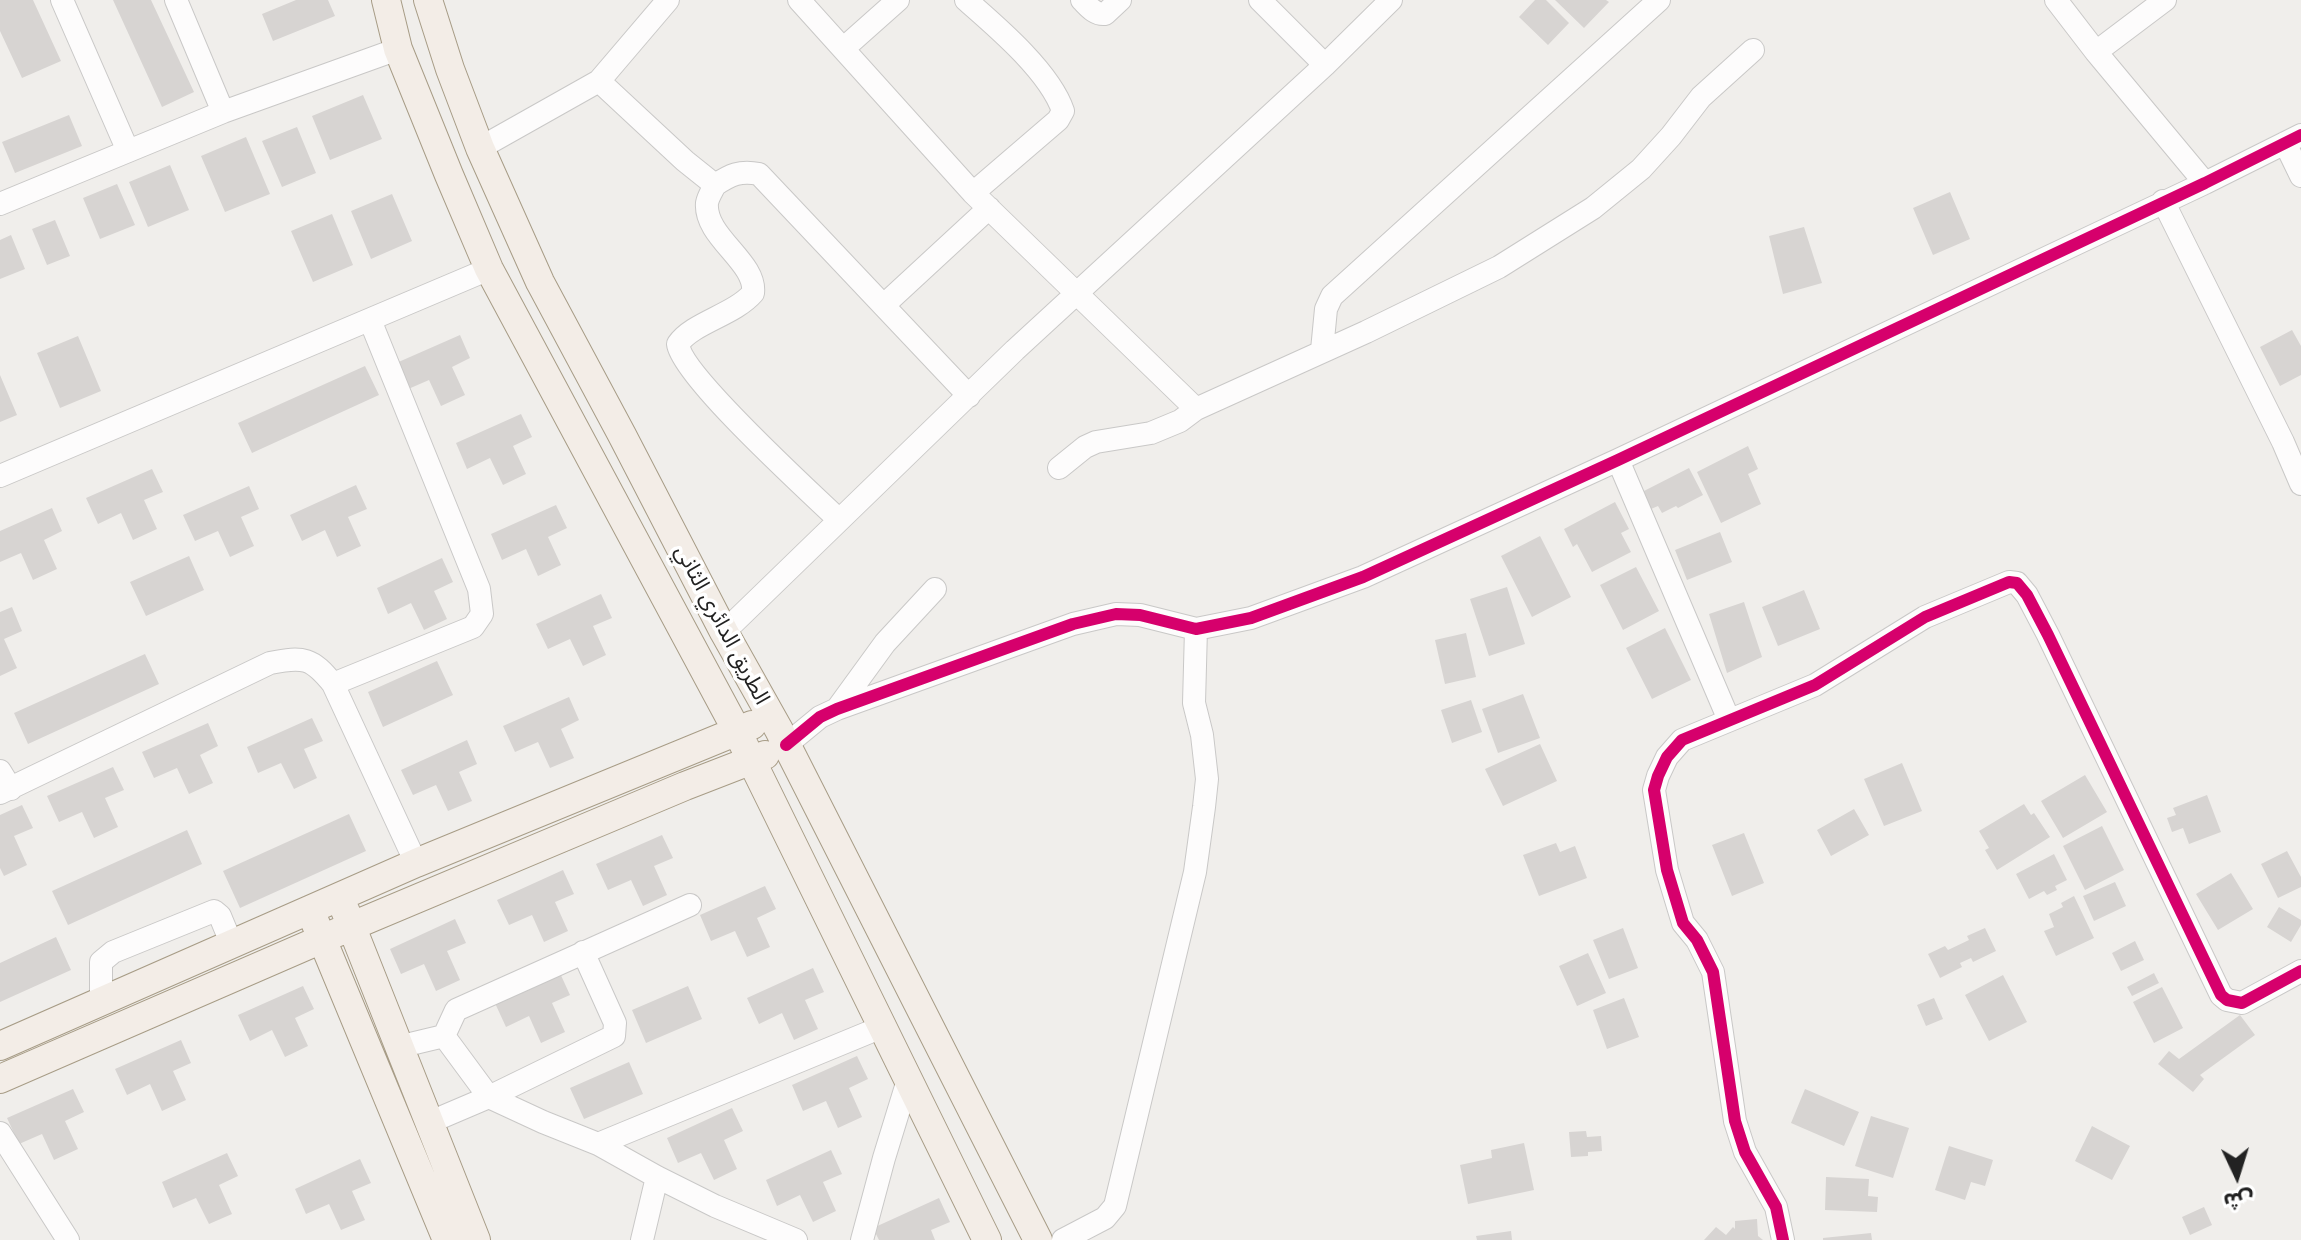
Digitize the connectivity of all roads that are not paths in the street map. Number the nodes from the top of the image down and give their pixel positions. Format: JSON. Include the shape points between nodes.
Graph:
{"nodes":[{"id":1,"x":62,"y":0,"type":"edge"},
{"id":2,"x":176,"y":0,"type":"edge"},
{"id":3,"x":386,"y":0,"type":"edge"},
{"id":4,"x":428,"y":0,"type":"edge"},
{"id":5,"x":668,"y":0,"type":"edge"},
{"id":6,"x":799,"y":0,"type":"edge"},
{"id":7,"x":898,"y":0,"type":"edge"},
{"id":8,"x":966,"y":0,"type":"edge"},
{"id":9,"x":1082,"y":0,"type":"edge"},
{"id":10,"x":1120,"y":0,"type":"edge"},
{"id":11,"x":1260,"y":0,"type":"edge"},
{"id":12,"x":1391,"y":0,"type":"edge"},
{"id":13,"x":1659,"y":0,"type":"edge"},
{"id":14,"x":2056,"y":0,"type":"edge"},
{"id":15,"x":2165,"y":0,"type":"edge"},
{"id":16,"x":844,"y":48,"type":"junction"},
{"id":17,"x":398,"y":49,"type":"junction"},
{"id":18,"x":1753,"y":50,"type":"dead end"},
{"id":19,"x":2096,"y":52,"type":"junction"},
{"id":20,"x":1325,"y":65,"type":"junction"},
{"id":21,"x":599,"y":81,"type":"junction"},
{"id":22,"x":223,"y":112,"type":"junction"},
{"id":23,"x":2293,"y":139,"type":"edge"},
{"id":24,"x":480,"y":148,"type":"junction"},
{"id":25,"x":128,"y":151,"type":"junction"},
{"id":26,"x":2301,"y":176,"type":"edge"},
{"id":27,"x":2205,"y":183,"type":"junction"},
{"id":28,"x":715,"y":185,"type":"junction"},
{"id":29,"x":981,"y":200,"type":"junction"},
{"id":30,"x":2163,"y":201,"type":"junction"},
{"id":31,"x":0,"y":204,"type":"edge"},
{"id":32,"x":489,"y":269,"type":"junction"},
{"id":33,"x":1078,"y":294,"type":"junction"},
{"id":34,"x":884,"y":305,"type":"junction"},
{"id":35,"x":370,"y":320,"type":"junction"},
{"id":36,"x":1322,"y":350,"type":"junction"},
{"id":37,"x":969,"y":396,"type":"junction"},
{"id":38,"x":1196,"y":409,"type":"junction"},
{"id":39,"x":1618,"y":460,"type":"junction"},
{"id":40,"x":1059,"y":468,"type":"dead end"},
{"id":41,"x":0,"y":476,"type":"edge"},
{"id":42,"x":2301,"y":484,"type":"edge"},
{"id":43,"x":839,"y":520,"type":"junction"},
{"id":44,"x":935,"y":589,"type":"dead end"},
{"id":45,"x":1196,"y":629,"type":"junction"},
{"id":46,"x":724,"y":632,"type":"junction"},
{"id":47,"x":333,"y":684,"type":"junction"},
{"id":48,"x":829,"y":713,"type":"junction"},
{"id":49,"x":771,"y":717,"type":"junction"},
{"id":50,"x":1729,"y":720,"type":"junction"},
{"id":51,"x":737,"y":731,"type":"junction"},
{"id":52,"x":786,"y":745,"type":"junction"},
{"id":53,"x":750,"y":762,"type":"junction"},
{"id":54,"x":4,"y":784,"type":"edge"},
{"id":55,"x":416,"y":863,"type":"junction"},
{"id":56,"x":339,"y":898,"type":"junction"},
{"id":57,"x":690,"y":905,"type":"dead end"},
{"id":58,"x":309,"y":911,"type":"junction"},
{"id":59,"x":352,"y":926,"type":"junction"},
{"id":60,"x":323,"y":940,"type":"junction"},
{"id":61,"x":232,"y":945,"type":"junction"},
{"id":62,"x":583,"y":952,"type":"junction"},
{"id":63,"x":2301,"y":971,"type":"edge"},
{"id":64,"x":101,"y":1002,"type":"junction"},
{"id":65,"x":882,"y":1027,"type":"junction"},
{"id":66,"x":444,"y":1036,"type":"junction"},
{"id":67,"x":0,"y":1046,"type":"edge"},
{"id":68,"x":398,"y":1047,"type":"junction"},
{"id":69,"x":0,"y":1079,"type":"edge"},
{"id":70,"x":908,"y":1080,"type":"junction"},
{"id":71,"x":489,"y":1097,"type":"junction"},
{"id":72,"x":428,"y":1123,"type":"junction"},
{"id":73,"x":0,"y":1133,"type":"edge"},
{"id":74,"x":598,"y":1144,"type":"junction"},
{"id":75,"x":657,"y":1177,"type":"junction"},
{"id":76,"x":68,"y":1240,"type":"edge"},
{"id":77,"x":447,"y":1240,"type":"edge"},
{"id":78,"x":476,"y":1240,"type":"edge"},
{"id":79,"x":642,"y":1240,"type":"edge"},
{"id":80,"x":796,"y":1240,"type":"edge"},
{"id":81,"x":862,"y":1240,"type":"edge"},
{"id":82,"x":987,"y":1240,"type":"edge"},
{"id":83,"x":1038,"y":1240,"type":"edge"},
{"id":84,"x":1063,"y":1240,"type":"edge"},
{"id":85,"x":1783,"y":1240,"type":"edge"}],
"edges":[{"from":1,"to":25,"type":"street"},
{"from":2,"to":22,"type":"street"},
{"from":3,"to":17,"type":"main road","name":"الطريق الدائري الثاني"},
{"from":4,"to":24,"type":"main road","name":"الطريق الدائري الثاني"},
{"from":5,"to":21,"type":"street"},
{"from":6,"to":16,"type":"street"},
{"from":7,"to":16,"type":"street"},
{"from":8,"to":29,"type":"street","via":[[1010,38],[1052,89],[1063,111]]},
{"from":9,"to":10,"type":"street","via":[[1100,15]]},
{"from":11,"to":20,"type":"street"},
{"from":12,"to":20,"type":"street"},
{"from":13,"to":36,"type":"street","via":[[1332,296]]},
{"from":14,"to":19,"type":"street"},
{"from":15,"to":19,"type":"street"},
{"from":16,"to":29,"type":"street"},
{"from":17,"to":22,"type":"street"},
{"from":17,"to":32,"type":"main road","name":"الطريق الدائري الثاني"},
{"from":18,"to":36,"type":"street","via":[[1701,97],[1641,169],[1593,208],[1499,267]]},
{"from":19,"to":27,"type":"street"},
{"from":20,"to":33,"type":"street"},
{"from":21,"to":24,"type":"street"},
{"from":21,"to":28,"type":"street"},
{"from":22,"to":25,"type":"street"},
{"from":23,"to":26,"type":"street"},
{"from":23,"to":27,"type":"street"},
{"from":24,"to":46,"type":"main road","name":"الطريق الدائري الثاني","via":[[540,282]]},
{"from":25,"to":31,"type":"street"},
{"from":27,"to":30,"type":"street"},
{"from":28,"to":34,"type":"street","via":[[731,174],[759,174]]},
{"from":28,"to":43,"type":"street","via":[[707,200],[708,214],[750,277],[753,293],[684,336],[678,350],[709,392]]},
{"from":29,"to":33,"type":"street"},
{"from":29,"to":34,"type":"street"},
{"from":30,"to":39,"type":"street"},
{"from":30,"to":42,"type":"street"},
{"from":32,"to":35,"type":"street"},
{"from":32,"to":51,"type":"main road","name":"الطريق الدائري الثاني"},
{"from":33,"to":37,"type":"street"},
{"from":33,"to":38,"type":"street"},
{"from":34,"to":37,"type":"street"},
{"from":35,"to":41,"type":"street"},
{"from":35,"to":47,"type":"street","via":[[479,589],[482,614],[473,627]]},
{"from":36,"to":38,"type":"street"},
{"from":37,"to":43,"type":"street"},
{"from":38,"to":40,"type":"street","via":[[1151,433],[1096,442]]},
{"from":39,"to":45,"type":"street","via":[[1363,577],[1251,618]]},
{"from":39,"to":50,"type":"street"},
{"from":43,"to":46,"type":"street"},
{"from":44,"to":48,"type":"street"},
{"from":45,"to":48,"type":"street","via":[[1116,614],[1073,624]]},
{"from":45,"to":84,"type":"street","via":[[1194,703],[1207,779],[1195,872],[1115,1206],[1105,1218]]},
{"from":46,"to":49,"type":"main road","name":"الطريق الدائري الثاني"},
{"from":47,"to":54,"type":"street","via":[[312,662],[298,658],[270,663]]},
{"from":47,"to":55,"type":"street"},
{"from":48,"to":49,"type":"street"},
{"from":48,"to":52,"type":"street"},
{"from":49,"to":51,"type":"main road"},
{"from":49,"to":52,"type":"main road","name":"الطريق الدائري الثاني"},
{"from":50,"to":63,"type":"street","via":[[1815,685],[1925,617],[2017,583],[2048,635],[2221,995],[2242,1003]]},
{"from":50,"to":85,"type":"street","via":[[1682,740],[1667,757],[1654,790],[1667,870],[1683,923],[1713,972],[1735,1121],[1745,1152],[1776,1207]]},
{"from":51,"to":53,"type":"main road","name":"الطريق الدائري الثاني"},
{"from":51,"to":55,"type":"main road"},
{"from":52,"to":53,"type":"main road"},
{"from":52,"to":83,"type":"main road","name":"الطريق الدائري الثاني"},
{"from":53,"to":59,"type":"main road"},
{"from":53,"to":65,"type":"main road","name":"الطريق الدائري الثاني"},
{"from":55,"to":56,"type":"main road"},
{"from":56,"to":58,"type":"main road"},
{"from":56,"to":59,"type":"main road"},
{"from":57,"to":62,"type":"street"},
{"from":58,"to":60,"type":"main road"},
{"from":58,"to":61,"type":"main road"},
{"from":59,"to":60,"type":"main road"},
{"from":59,"to":68,"type":"main road"},
{"from":60,"to":69,"type":"main road"},
{"from":60,"to":77,"type":"main road"},
{"from":61,"to":64,"type":"main road"},
{"from":61,"to":64,"type":"street","via":[[214,911],[113,952],[101,962]]},
{"from":62,"to":66,"type":"street","via":[[456,1010]]},
{"from":62,"to":71,"type":"street","via":[[615,1023],[614,1036]]},
{"from":64,"to":67,"type":"main road"},
{"from":65,"to":70,"type":"main road","name":"الطريق الدائري الثاني"},
{"from":65,"to":74,"type":"street"},
{"from":66,"to":68,"type":"street"},
{"from":66,"to":71,"type":"street"},
{"from":68,"to":72,"type":"main road"},
{"from":70,"to":81,"type":"street"},
{"from":70,"to":82,"type":"main road","name":"الطريق الدائري الثاني"},
{"from":71,"to":72,"type":"street"},
{"from":71,"to":74,"type":"street"},
{"from":72,"to":78,"type":"main road"},
{"from":73,"to":76,"type":"street"},
{"from":74,"to":75,"type":"street"},
{"from":75,"to":79,"type":"street"},
{"from":75,"to":80,"type":"street"}]}
